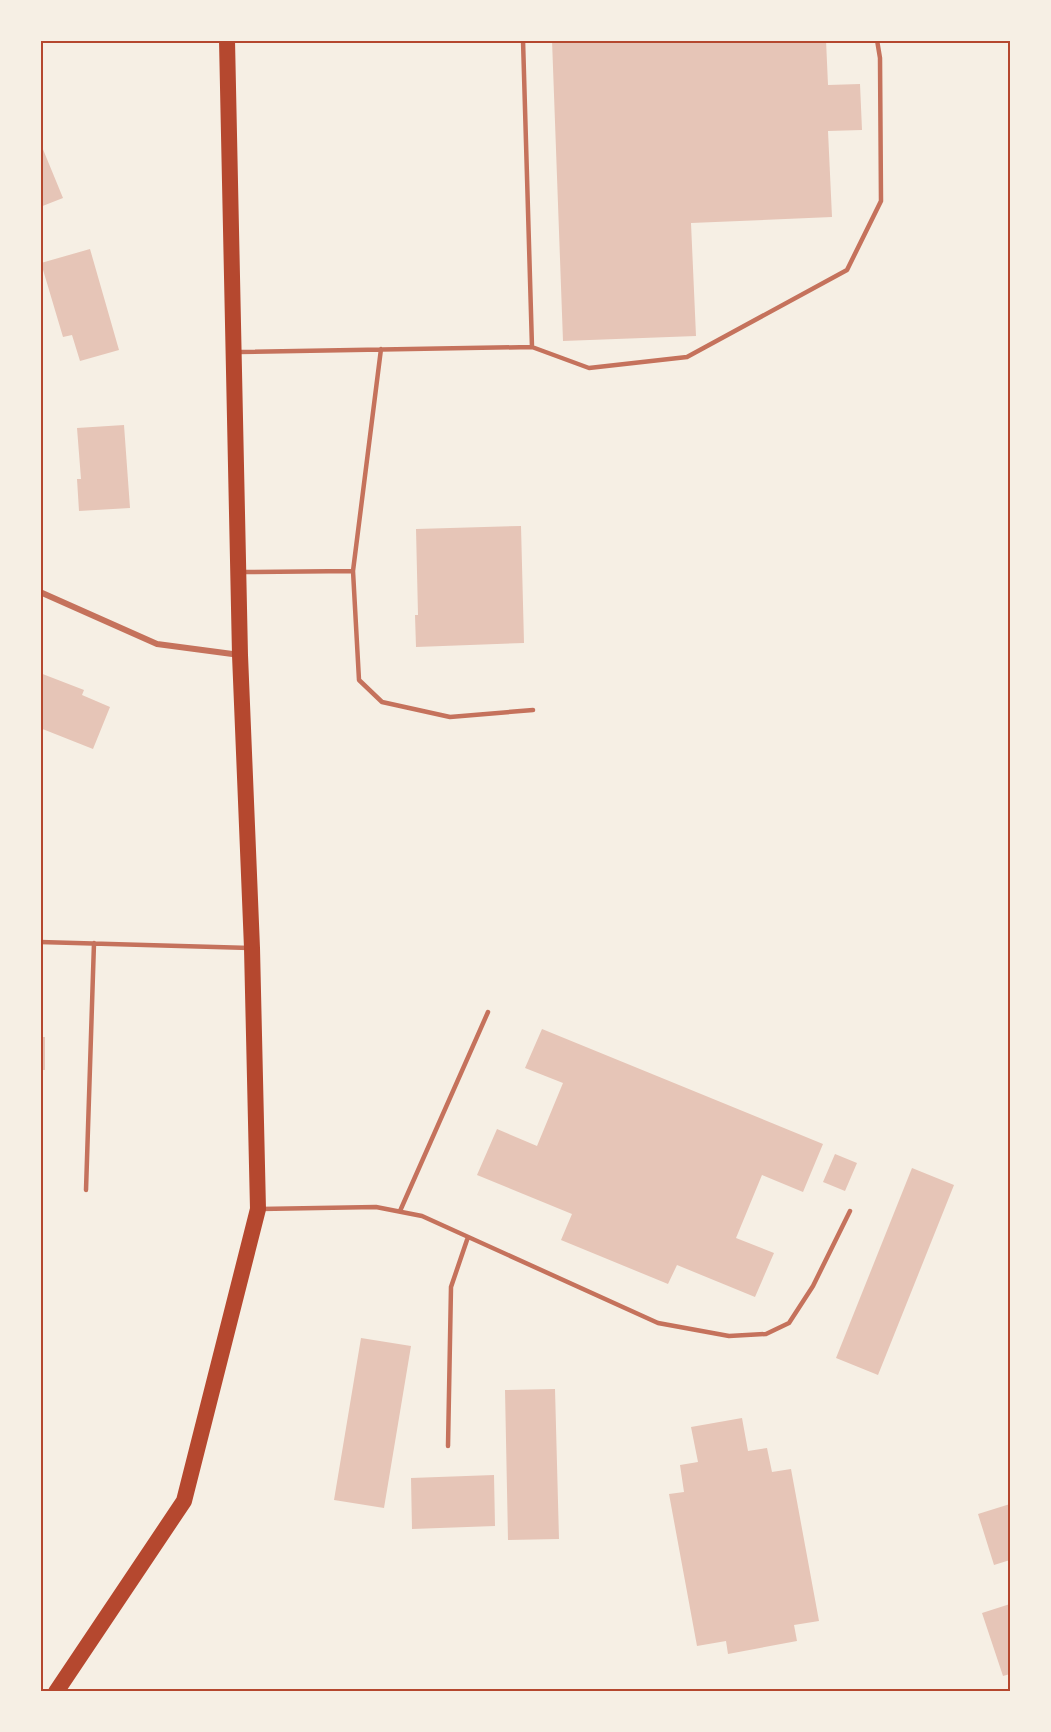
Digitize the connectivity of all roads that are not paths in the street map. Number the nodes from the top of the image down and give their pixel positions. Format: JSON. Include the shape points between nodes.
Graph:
{"nodes":[{"id":1,"x":227,"y":40,"type":"edge"},
{"id":2,"x":523,"y":40,"type":"edge"},
{"id":3,"x":877,"y":40,"type":"edge"},
{"id":4,"x":532,"y":347,"type":"junction"},
{"id":5,"x":381,"y":349,"type":"junction"},
{"id":6,"x":234,"y":352,"type":"junction"},
{"id":7,"x":353,"y":571,"type":"junction"},
{"id":8,"x":239,"y":572,"type":"junction"},
{"id":9,"x":40,"y":592,"type":"edge"},
{"id":10,"x":240,"y":655,"type":"junction"},
{"id":11,"x":533,"y":710,"type":"dead end"},
{"id":12,"x":40,"y":942,"type":"edge"},
{"id":13,"x":94,"y":944,"type":"junction"},
{"id":14,"x":252,"y":948,"type":"junction"},
{"id":15,"x":488,"y":1012,"type":"dead end"},
{"id":16,"x":86,"y":1190,"type":"dead end"},
{"id":17,"x":258,"y":1209,"type":"junction"},
{"id":18,"x":400,"y":1211,"type":"junction"},
{"id":19,"x":850,"y":1211,"type":"dead end"},
{"id":20,"x":468,"y":1237,"type":"junction"},
{"id":21,"x":448,"y":1446,"type":"dead end"},
{"id":22,"x":56,"y":1692,"type":"edge"}],
"edges":[{"from":1,"to":6,"type":"highway"},
{"from":2,"to":4,"type":"lane"},
{"from":3,"to":4,"type":"lane","via":[[881,201],[847,270],[687,357],[589,368]]},
{"from":4,"to":5,"type":"lane"},
{"from":5,"to":6,"type":"lane"},
{"from":5,"to":7,"type":"lane"},
{"from":6,"to":8,"type":"highway"},
{"from":7,"to":8,"type":"lane"},
{"from":7,"to":11,"type":"lane","via":[[359,680],[382,702],[450,717]]},
{"from":8,"to":10,"type":"highway"},
{"from":9,"to":10,"type":"street","via":[[157,644]]},
{"from":10,"to":14,"type":"highway"},
{"from":12,"to":13,"type":"lane"},
{"from":13,"to":14,"type":"lane"},
{"from":13,"to":16,"type":"lane"},
{"from":14,"to":17,"type":"highway"},
{"from":15,"to":18,"type":"lane"},
{"from":17,"to":18,"type":"lane"},
{"from":17,"to":22,"type":"highway","via":[[184,1501]]},
{"from":18,"to":20,"type":"lane","via":[[422,1215]]},
{"from":19,"to":20,"type":"lane","via":[[813,1286],[789,1323],[766,1334],[729,1336],[658,1323]]},
{"from":20,"to":21,"type":"lane","via":[[451,1287]]}]}
